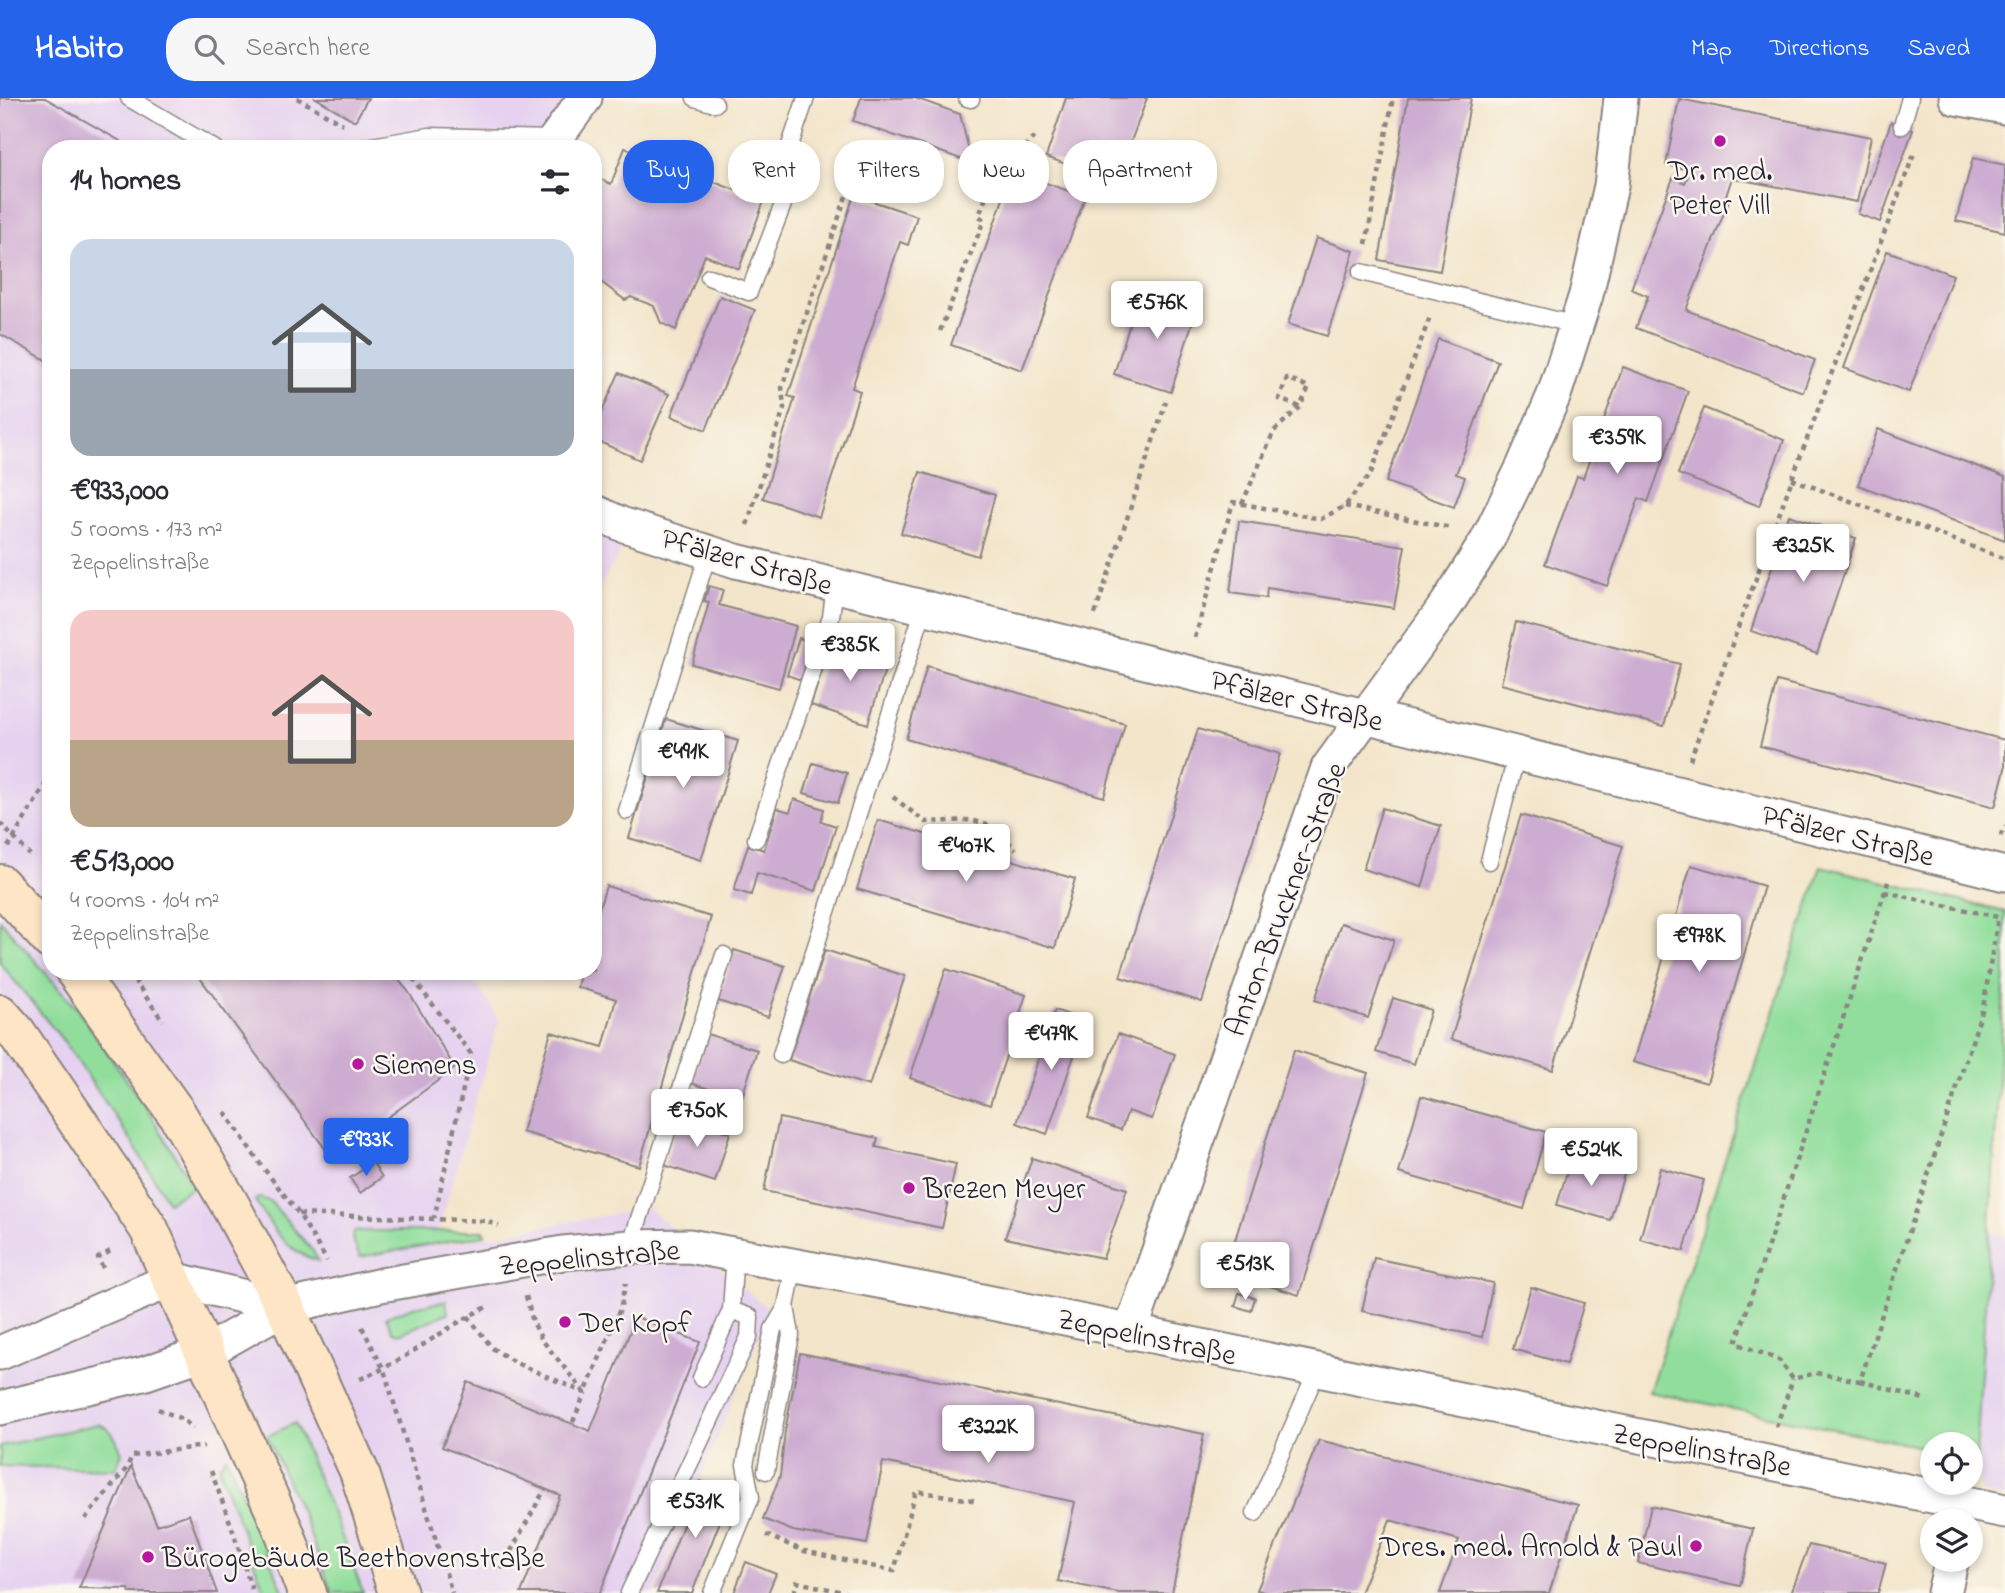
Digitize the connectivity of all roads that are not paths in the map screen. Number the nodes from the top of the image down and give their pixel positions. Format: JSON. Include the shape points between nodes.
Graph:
{"nodes":[{"id":1,"x":129,"y":98,"type":"edge"},
{"id":2,"x":585,"y":98,"type":"edge"},
{"id":3,"x":695,"y":98,"type":"edge"},
{"id":4,"x":806,"y":98,"type":"edge"},
{"id":5,"x":1622,"y":98,"type":"edge"},
{"id":6,"x":1910,"y":98,"type":"edge"},
{"id":7,"x":1956,"y":98,"type":"edge"},
{"id":8,"x":715,"y":104,"type":"dead end"},
{"id":9,"x":2005,"y":107,"type":"edge"},
{"id":10,"x":1902,"y":126,"type":"dead end"},
{"id":11,"x":200,"y":140,"type":"edge"},
{"id":12,"x":403,"y":140,"type":"edge"},
{"id":13,"x":490,"y":140,"type":"edge"},
{"id":14,"x":555,"y":140,"type":"edge"},
{"id":15,"x":1361,"y":272,"type":"road end"},
{"id":16,"x":709,"y":277,"type":"dead end"},
{"id":17,"x":1576,"y":325,"type":"junction"},
{"id":18,"x":602,"y":515,"type":"edge"},
{"id":19,"x":722,"y":558,"type":"junction"},
{"id":20,"x":835,"y":586,"type":"junction"},
{"id":21,"x":924,"y":608,"type":"junction"},
{"id":22,"x":1364,"y":716,"type":"junction"},
{"id":23,"x":1517,"y":754,"type":"junction"},
{"id":24,"x":627,"y":811,"type":"dead end"},
{"id":25,"x":757,"y":839,"type":"dead end"},
{"id":26,"x":1489,"y":861,"type":"dead end"},
{"id":27,"x":2005,"y":874,"type":"edge"},
{"id":28,"x":0,"y":884,"type":"edge"},
{"id":29,"x":42,"y":930,"type":"edge"},
{"id":30,"x":724,"y":955,"type":"dead end"},
{"id":31,"x":81,"y":980,"type":"edge"},
{"id":32,"x":0,"y":1014,"type":"edge"},
{"id":33,"x":781,"y":1055,"type":"dead end"},
{"id":34,"x":631,"y":1247,"type":"junction"},
{"id":35,"x":735,"y":1254,"type":"junction"},
{"id":36,"x":794,"y":1264,"type":"junction"},
{"id":37,"x":173,"y":1279,"type":"junction"},
{"id":38,"x":285,"y":1307,"type":"junction"},
{"id":39,"x":786,"y":1307,"type":"junction"},
{"id":40,"x":731,"y":1310,"type":"junction"},
{"id":41,"x":1130,"y":1333,"type":"junction"},
{"id":42,"x":206,"y":1352,"type":"junction"},
{"id":43,"x":0,"y":1353,"type":"edge"},
{"id":44,"x":1317,"y":1370,"type":"junction"},
{"id":45,"x":701,"y":1378,"type":"dead end"},
{"id":46,"x":0,"y":1408,"type":"edge"},
{"id":47,"x":766,"y":1471,"type":"dead end"},
{"id":48,"x":1951,"y":1509,"type":"edge"},
{"id":49,"x":2005,"y":1511,"type":"edge"},
{"id":50,"x":1983,"y":1512,"type":"edge"},
{"id":51,"x":1255,"y":1513,"type":"dead end"},
{"id":52,"x":1949,"y":1572,"type":"edge"},
{"id":53,"x":307,"y":1593,"type":"edge"},
{"id":54,"x":398,"y":1593,"type":"edge"},
{"id":55,"x":629,"y":1593,"type":"edge"},
{"id":56,"x":712,"y":1593,"type":"edge"},
{"id":57,"x":1944,"y":1593,"type":"edge"}],
"edges":[{"from":1,"to":11,"type":"lane"},
{"from":2,"to":14,"type":"street"},
{"from":3,"to":8,"type":"lane"},
{"from":4,"to":16,"type":"lane","via":[[778,181],[787,194],[748,292]]},
{"from":5,"to":17,"type":"street","name":"Anton-Bruckner-Straße","via":[[1611,186]]},
{"from":6,"to":10,"type":"lane"},
{"from":7,"to":9,"type":"street"},
{"from":12,"to":13,"type":"lane","via":[[429,136]]},
{"from":15,"to":17,"type":"lane"},
{"from":17,"to":22,"type":"street","name":"Anton-Bruckner-Straße","via":[[1554,395],[1489,536],[1447,604]]},
{"from":18,"to":19,"type":"street","name":"Pfälzer Straße"},
{"from":19,"to":20,"type":"street","name":"Pfälzer Straße"},
{"from":19,"to":24,"type":"lane"},
{"from":20,"to":21,"type":"street","name":"Pfälzer Straße"},
{"from":20,"to":25,"type":"lane","via":[[831,617]]},
{"from":21,"to":22,"type":"street","name":"Pfälzer Straße"},
{"from":21,"to":33,"type":"lane"},
{"from":22,"to":23,"type":"street","name":"Pfälzer Straße"},
{"from":22,"to":41,"type":"street","name":"Anton-Bruckner-Straße","via":[[1328,768]]},
{"from":23,"to":26,"type":"lane"},
{"from":23,"to":27,"type":"street","name":"Pfälzer Straße"},
{"from":28,"to":29,"type":"main road"},
{"from":30,"to":34,"type":"lane"},
{"from":31,"to":38,"type":"main road","via":[[177,1114]]},
{"from":32,"to":37,"type":"main road","via":[[138,1211]]},
{"from":34,"to":35,"type":"street","name":"Zeppelinstraße","via":[[689,1246]]},
{"from":34,"to":38,"type":"street","name":"Zeppelinstraße","via":[[563,1253]]},
{"from":35,"to":36,"type":"street","name":"Zeppelinstraße"},
{"from":35,"to":40,"type":"lane"},
{"from":36,"to":39,"type":"lane"},
{"from":36,"to":41,"type":"street","name":"Zeppelinstraße"},
{"from":37,"to":38,"type":"street"},
{"from":37,"to":42,"type":"main road"},
{"from":37,"to":43,"type":"street"},
{"from":38,"to":42,"type":"street"},
{"from":38,"to":54,"type":"main road","via":[[359,1471]]},
{"from":39,"to":47,"type":"lane","via":[[791,1335],[779,1428]]},
{"from":39,"to":56,"type":"lane","via":[[773,1329],[746,1465],[751,1497]]},
{"from":40,"to":45,"type":"lane"},
{"from":40,"to":55,"type":"lane","via":[[750,1317],[749,1337]]},
{"from":41,"to":44,"type":"street","name":"Zeppelinstraße"},
{"from":42,"to":46,"type":"street","via":[[143,1374]]},
{"from":42,"to":53,"type":"main road"},
{"from":44,"to":48,"type":"street","name":"Zeppelinstraße","via":[[1765,1462]]},
{"from":44,"to":51,"type":"lane"},
{"from":49,"to":50,"type":"street","name":"Zeppelinstraße"},
{"from":52,"to":57,"type":"street"}]}
